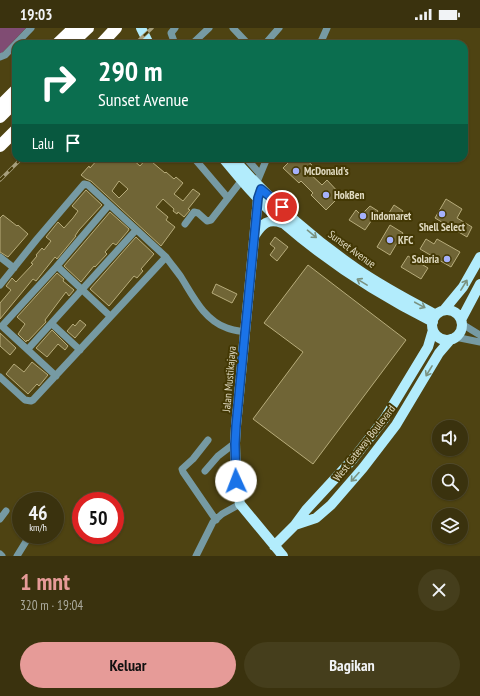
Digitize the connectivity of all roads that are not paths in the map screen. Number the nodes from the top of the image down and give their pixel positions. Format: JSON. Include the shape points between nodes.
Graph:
{"nodes":[{"id":1,"x":31,"y":28,"type":"edge"},
{"id":2,"x":74,"y":28,"type":"edge"},
{"id":3,"x":79,"y":28,"type":"edge"},
{"id":4,"x":88,"y":28,"type":"edge"},
{"id":5,"x":116,"y":28,"type":"edge"},
{"id":6,"x":176,"y":28,"type":"edge"},
{"id":7,"x":209,"y":28,"type":"edge"},
{"id":8,"x":234,"y":28,"type":"edge"},
{"id":9,"x":279,"y":28,"type":"edge"},
{"id":10,"x":327,"y":28,"type":"edge"},
{"id":11,"x":19,"y":40,"type":"edge"},
{"id":12,"x":61,"y":40,"type":"edge"},
{"id":13,"x":66,"y":40,"type":"edge"},
{"id":14,"x":76,"y":40,"type":"edge"},
{"id":15,"x":105,"y":40,"type":"edge"},
{"id":16,"x":174,"y":40,"type":"edge"},
{"id":17,"x":196,"y":40,"type":"edge"},
{"id":18,"x":244,"y":40,"type":"edge"},
{"id":19,"x":268,"y":40,"type":"edge"},
{"id":20,"x":322,"y":40,"type":"edge"},
{"id":21,"x":12,"y":48,"type":"edge"},
{"id":22,"x":0,"y":57,"type":"edge"},
{"id":23,"x":12,"y":89,"type":"edge"},
{"id":24,"x":12,"y":94,"type":"edge"},
{"id":25,"x":0,"y":101,"type":"edge"},
{"id":26,"x":12,"y":104,"type":"edge"},
{"id":27,"x":0,"y":106,"type":"edge"},
{"id":28,"x":0,"y":117,"type":"edge"},
{"id":29,"x":12,"y":134,"type":"edge"},
{"id":30,"x":0,"y":146,"type":"edge"},
{"id":31,"x":197,"y":162,"type":"edge"},
{"id":32,"x":226,"y":162,"type":"edge"},
{"id":33,"x":236,"y":162,"type":"edge"},
{"id":34,"x":250,"y":162,"type":"edge"},
{"id":35,"x":265,"y":162,"type":"edge"},
{"id":36,"x":260,"y":174,"type":"junction"},
{"id":37,"x":242,"y":180,"type":"junction"},
{"id":38,"x":257,"y":191,"type":"junction"},
{"id":39,"x":228,"y":198,"type":"junction"},
{"id":40,"x":109,"y":205,"type":"junction"},
{"id":41,"x":282,"y":222,"type":"junction"},
{"id":42,"x":185,"y":224,"type":"dead end"},
{"id":43,"x":136,"y":230,"type":"junction"},
{"id":44,"x":255,"y":235,"type":"junction"},
{"id":45,"x":0,"y":257,"type":"edge"},
{"id":46,"x":166,"y":257,"type":"junction"},
{"id":47,"x":480,"y":257,"type":"edge"},
{"id":48,"x":57,"y":266,"type":"junction"},
{"id":49,"x":14,"y":268,"type":"junction"},
{"id":50,"x":480,"y":284,"type":"edge"},
{"id":51,"x":0,"y":285,"type":"edge"},
{"id":52,"x":82,"y":290,"type":"junction"},
{"id":53,"x":110,"y":316,"type":"junction"},
{"id":54,"x":437,"y":319,"type":"junction"},
{"id":55,"x":462,"y":322,"type":"junction"},
{"id":56,"x":52,"y":324,"type":"junction"},
{"id":57,"x":1,"y":325,"type":"edge"},
{"id":58,"x":245,"y":332,"type":"junction"},
{"id":59,"x":480,"y":334,"type":"edge"},
{"id":60,"x":453,"y":338,"type":"junction"},
{"id":61,"x":480,"y":342,"type":"edge"},
{"id":62,"x":428,"y":347,"type":"junction"},
{"id":63,"x":28,"y":349,"type":"junction"},
{"id":64,"x":80,"y":350,"type":"junction"},
{"id":65,"x":439,"y":353,"type":"junction"},
{"id":66,"x":56,"y":376,"type":"junction"},
{"id":67,"x":0,"y":377,"type":"edge"},
{"id":68,"x":384,"y":418,"type":"junction"},
{"id":69,"x":396,"y":425,"type":"junction"},
{"id":70,"x":208,"y":440,"type":"dead end"},
{"id":71,"x":235,"y":444,"type":"junction"},
{"id":72,"x":205,"y":471,"type":"dead end"},
{"id":73,"x":240,"y":504,"type":"junction"},
{"id":74,"x":6,"y":511,"type":"dead end"},
{"id":75,"x":0,"y":519,"type":"edge"},
{"id":76,"x":216,"y":520,"type":"junction"},
{"id":77,"x":294,"y":525,"type":"junction"},
{"id":78,"x":24,"y":544,"type":"edge"},
{"id":79,"x":274,"y":546,"type":"junction"},
{"id":80,"x":17,"y":556,"type":"edge"},
{"id":81,"x":196,"y":556,"type":"edge"},
{"id":82,"x":283,"y":556,"type":"edge"}],
"edges":[{"from":1,"to":11,"type":"street"},
{"from":2,"to":12,"type":"highway"},
{"from":3,"to":13,"type":"highway"},
{"from":4,"to":14,"type":"highway"},
{"from":5,"to":15,"type":"highway"},
{"from":6,"to":16,"type":"street","via":[[172,33]]},
{"from":7,"to":17,"type":"street"},
{"from":8,"to":18,"type":"street"},
{"from":9,"to":19,"type":"street"},
{"from":10,"to":20,"type":"street"},
{"from":21,"to":22,"type":"street"},
{"from":23,"to":25,"type":"highway"},
{"from":24,"to":27,"type":"highway"},
{"from":26,"to":28,"type":"highway"},
{"from":29,"to":30,"type":"highway"},
{"from":31,"to":39,"type":"street"},
{"from":32,"to":37,"type":"main road"},
{"from":33,"to":38,"type":"main road"},
{"from":34,"to":36,"type":"street"},
{"from":35,"to":36,"type":"street"},
{"from":36,"to":38,"type":"street"},
{"from":37,"to":38,"type":"main road"},
{"from":37,"to":39,"type":"street"},
{"from":38,"to":41,"type":"main road","name":"Sunset Avenue"},
{"from":38,"to":44,"type":"main road","name":"Jalan Mustikajaya"},
{"from":38,"to":54,"type":"main road","name":"Sunset Avenue","one_way":true,"via":[[350,265]]},
{"from":39,"to":42,"type":"street","via":[[211,220],[207,221],[194,212]]},
{"from":40,"to":43,"type":"street"},
{"from":40,"to":48,"type":"street"},
{"from":40,"to":49,"type":"street","via":[[88,185],[82,185]]},
{"from":41,"to":44,"type":"main road","via":[[274,220],[266,223]]},
{"from":54,"to":41,"type":"main road","name":"Sunset Avenue","one_way":true,"via":[[408,310],[356,278]]},
{"from":43,"to":46,"type":"street"},
{"from":43,"to":52,"type":"street"},
{"from":44,"to":58,"type":"main road","name":"Jalan Mustikajaya"},
{"from":45,"to":49,"type":"street"},
{"from":46,"to":53,"type":"street"},
{"from":46,"to":58,"type":"street","via":[[193,299],[208,316],[226,328]]},
{"from":54,"to":47,"type":"main road","name":"West Gateway Boulevard","one_way":true,"via":[[460,291]]},
{"from":48,"to":52,"type":"street"},
{"from":48,"to":57,"type":"street"},
{"from":49,"to":51,"type":"street"},
{"from":50,"to":55,"type":"main road"},
{"from":52,"to":53,"type":"street"},
{"from":52,"to":56,"type":"street"},
{"from":53,"to":64,"type":"street"},
{"from":54,"to":55,"type":"main road","via":[[453,311]]},
{"from":54,"to":60,"type":"main road","via":[[438,337]]},
{"from":54,"to":62,"type":"main road","name":"West Gateway Boulevard"},
{"from":55,"to":59,"type":"street"},
{"from":55,"to":60,"type":"main road","via":[[461,332]]},
{"from":56,"to":63,"type":"street"},
{"from":56,"to":64,"type":"street"},
{"from":57,"to":63,"type":"street"},
{"from":58,"to":71,"type":"main road","name":"Jalan Mustikajaya"},
{"from":60,"to":61,"type":"street"},
{"from":60,"to":65,"type":"main road","name":"West Gateway Boulevard"},
{"from":62,"to":65,"type":"main road","via":[[435,348]]},
{"from":62,"to":68,"type":"main road","name":"West Gateway Boulevard"},
{"from":63,"to":66,"type":"street"},
{"from":64,"to":66,"type":"street"},
{"from":65,"to":69,"type":"main road","name":"West Gateway Boulevard","one_way":true},
{"from":66,"to":67,"type":"street","via":[[31,401],[25,400]]},
{"from":68,"to":69,"type":"main road"},
{"from":68,"to":77,"type":"main road","name":"West Gateway Boulevard","via":[[353,459]]},
{"from":69,"to":77,"type":"main road","name":"West Gateway Boulevard","one_way":true,"via":[[331,504],[316,518]]},
{"from":70,"to":76,"type":"street","via":[[182,469]]},
{"from":71,"to":72,"type":"street","via":[[218,456]]},
{"from":71,"to":73,"type":"main road","name":"Jalan Mustikajaya","via":[[236,481]]},
{"from":73,"to":76,"type":"street"},
{"from":73,"to":79,"type":"main road","name":"Jalan Mustikajaya"},
{"from":74,"to":75,"type":"street"},
{"from":76,"to":81,"type":"street"},
{"from":77,"to":79,"type":"main road","name":"West Gateway Boulevard"},
{"from":78,"to":80,"type":"street"},
{"from":79,"to":82,"type":"main road","name":"Jalan Mustikajaya"}]}
